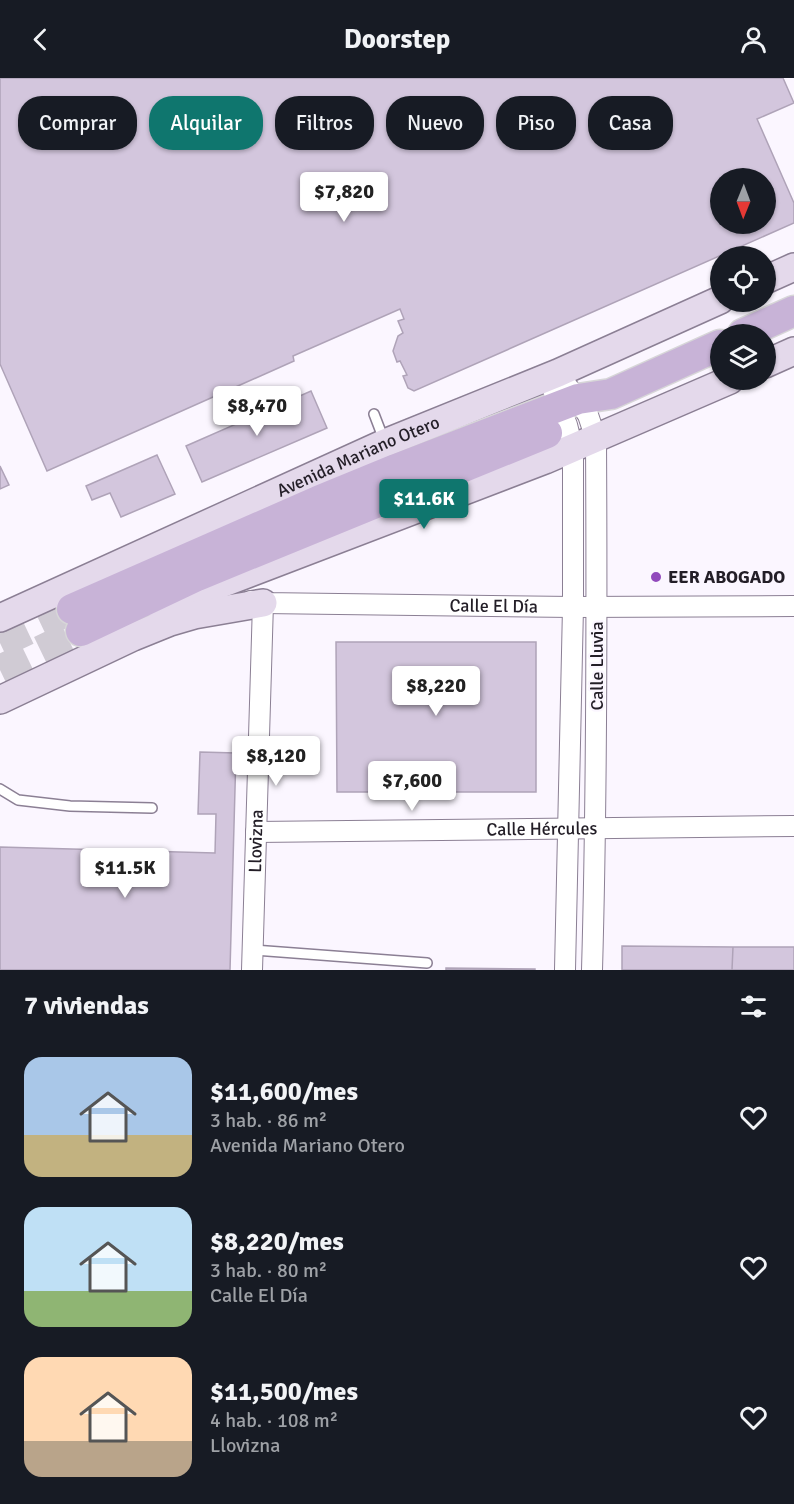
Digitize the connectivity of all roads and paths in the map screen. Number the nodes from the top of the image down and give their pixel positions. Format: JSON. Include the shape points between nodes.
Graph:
{"nodes":[{"id":1,"x":794,"y":267,"type":"edge"},
{"id":2,"x":776,"y":275,"type":"edge"},
{"id":3,"x":710,"y":304,"type":"edge"},
{"id":4,"x":794,"y":311,"type":"edge"},
{"id":5,"x":765,"y":324,"type":"edge"},
{"id":6,"x":710,"y":349,"type":"edge"},
{"id":7,"x":794,"y":351,"type":"edge"},
{"id":8,"x":776,"y":359,"type":"edge"},
{"id":9,"x":553,"y":375,"type":"junction"},
{"id":10,"x":710,"y":385,"type":"edge"},
{"id":11,"x":374,"y":414,"type":"dead end"},
{"id":12,"x":577,"y":422,"type":"junction"},
{"id":13,"x":391,"y":456,"type":"junction"},
{"id":14,"x":195,"y":594,"type":"junction"},
{"id":15,"x":263,"y":603,"type":"junction"},
{"id":16,"x":794,"y":606,"type":"edge"},
{"id":17,"x":573,"y":607,"type":"junction"},
{"id":18,"x":597,"y":607,"type":"junction"},
{"id":19,"x":0,"y":618,"type":"edge"},
{"id":20,"x":83,"y":621,"type":"junction"},
{"id":21,"x":0,"y":700,"type":"edge"},
{"id":22,"x":0,"y":789,"type":"edge"},
{"id":23,"x":152,"y":808,"type":"dead end"},
{"id":24,"x":794,"y":826,"type":"edge"},
{"id":25,"x":596,"y":828,"type":"junction"},
{"id":26,"x":568,"y":829,"type":"junction"},
{"id":27,"x":256,"y":832,"type":"junction"},
{"id":28,"x":253,"y":950,"type":"junction"},
{"id":29,"x":427,"y":963,"type":"dead end"},
{"id":30,"x":252,"y":970,"type":"edge"},
{"id":31,"x":565,"y":970,"type":"edge"},
{"id":32,"x":592,"y":970,"type":"edge"}],
"edges":[{"from":1,"to":2,"type":"main road"},
{"from":3,"to":9,"type":"main road","name":"Avenida Mariano Otero"},
{"from":4,"to":5,"type":"main road"},
{"from":6,"to":12,"type":"main road","name":"Avenida Mariano Otero","via":[[611,394]]},
{"from":7,"to":8,"type":"main road"},
{"from":9,"to":12,"type":"street"},
{"from":9,"to":13,"type":"main road","name":"Avenida Mariano Otero"},
{"from":10,"to":12,"type":"main road","name":"Avenida Mariano Otero"},
{"from":11,"to":13,"type":"lane"},
{"from":12,"to":13,"type":"main road","name":"Avenida Mariano Otero"},
{"from":12,"to":14,"type":"main road","name":"Avenida Mariano Otero"},
{"from":12,"to":17,"type":"street","name":"Calle Lluvia"},
{"from":12,"to":18,"type":"street","name":"Calle Lluvia"},
{"from":12,"to":20,"type":"main road","name":"Avenida Mariano Otero"},
{"from":13,"to":19,"type":"main road","name":"Avenida Mariano Otero"},
{"from":13,"to":20,"type":"main road","name":"Avenida Mariano Otero","via":[[318,501]]},
{"from":14,"to":15,"type":"street","name":"Calle El Día"},
{"from":14,"to":20,"type":"main road","name":"Avenida Mariano Otero"},
{"from":15,"to":17,"type":"street","name":"Calle El Día"},
{"from":15,"to":21,"type":"main road","via":[[170,622]]},
{"from":15,"to":27,"type":"street","name":"Llovizna"},
{"from":16,"to":18,"type":"street","name":"Calle El Día"},
{"from":17,"to":18,"type":"street","name":"Calle El Día"},
{"from":17,"to":26,"type":"street","name":"Calle Lluvia"},
{"from":18,"to":25,"type":"street","name":"Calle Lluvia"},
{"from":22,"to":23,"type":"lane","via":[[18,800]]},
{"from":24,"to":25,"type":"street","name":"Calle Hércules"},
{"from":25,"to":26,"type":"street","name":"Calle Hércules"},
{"from":25,"to":32,"type":"street","name":"Calle Lluvia"},
{"from":26,"to":27,"type":"street","name":"Calle Hércules"},
{"from":26,"to":31,"type":"street","name":"Calle Lluvia"},
{"from":27,"to":28,"type":"street","name":"Llovizna"},
{"from":28,"to":29,"type":"lane"},
{"from":28,"to":30,"type":"street","name":"Llovizna"}]}
